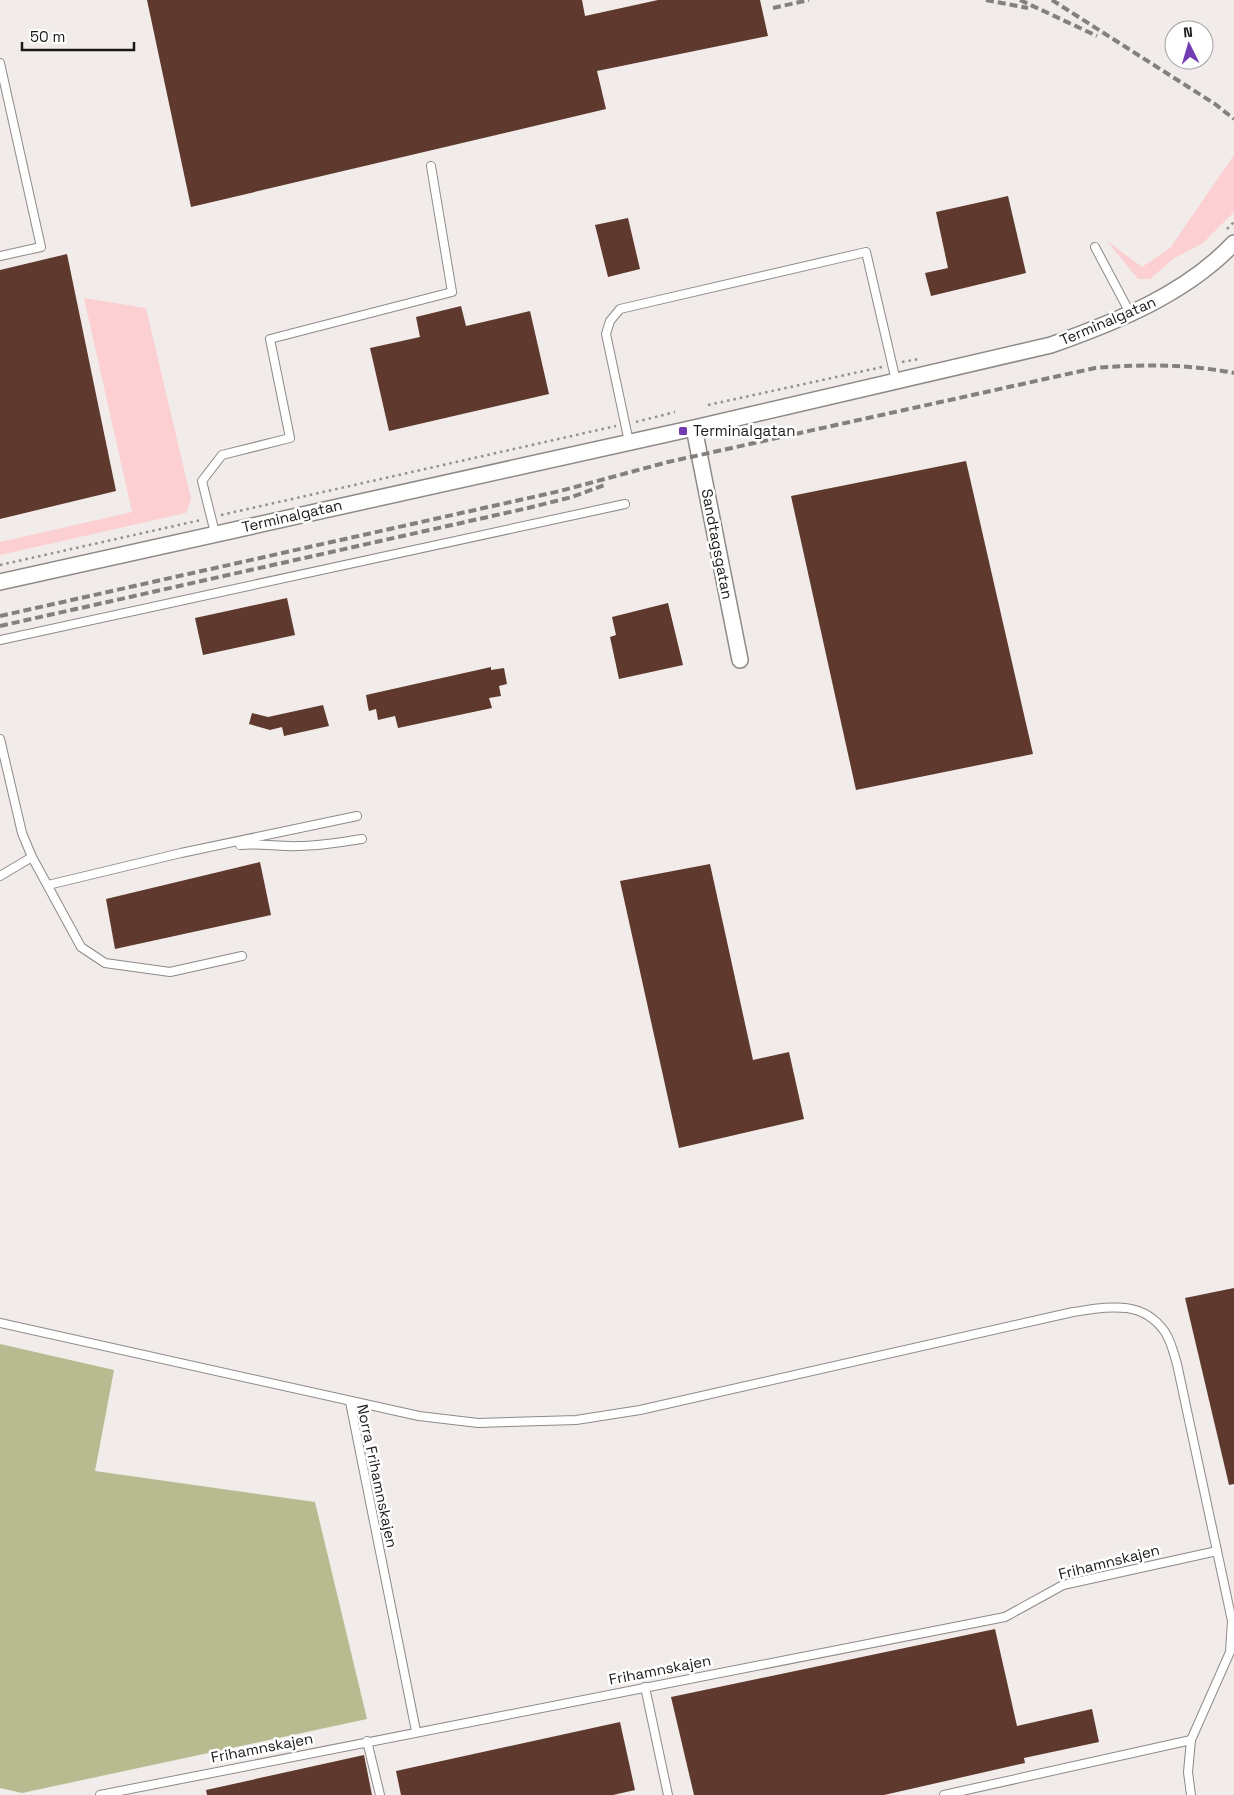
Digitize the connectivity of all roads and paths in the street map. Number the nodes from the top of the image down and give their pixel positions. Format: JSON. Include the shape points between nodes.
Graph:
{"nodes":[{"id":1,"x":0,"y":63,"type":"edge"},
{"id":2,"x":431,"y":166,"type":"dead end"},
{"id":3,"x":1234,"y":222,"type":"edge"},
{"id":4,"x":1229,"y":238,"type":"edge"},
{"id":5,"x":1095,"y":247,"type":"dead end"},
{"id":6,"x":0,"y":256,"type":"edge"},
{"id":7,"x":1130,"y":313,"type":"junction"},
{"id":8,"x":921,"y":358,"type":"dead end"},
{"id":9,"x":893,"y":364,"type":"junction"},
{"id":10,"x":896,"y":381,"type":"junction"},
{"id":11,"x":708,"y":405,"type":"dead end"},
{"id":12,"x":675,"y":412,"type":"dead end"},
{"id":13,"x":625,"y":424,"type":"junction"},
{"id":14,"x":694,"y":428,"type":"junction"},
{"id":15,"x":630,"y":442,"type":"junction"},
{"id":16,"x":625,"y":504,"type":"dead end"},
{"id":17,"x":211,"y":517,"type":"junction"},
{"id":18,"x":214,"y":533,"type":"junction"},
{"id":19,"x":0,"y":565,"type":"edge"},
{"id":20,"x":0,"y":582,"type":"edge"},
{"id":21,"x":0,"y":640,"type":"edge"},
{"id":22,"x":740,"y":660,"type":"dead end"},
{"id":23,"x":0,"y":739,"type":"edge"},
{"id":24,"x":357,"y":816,"type":"dead end"},
{"id":25,"x":362,"y":839,"type":"dead end"},
{"id":26,"x":181,"y":853,"type":"junction"},
{"id":27,"x":32,"y":857,"type":"junction"},
{"id":28,"x":0,"y":876,"type":"edge"},
{"id":29,"x":48,"y":885,"type":"junction"},
{"id":30,"x":242,"y":956,"type":"dead end"},
{"id":31,"x":0,"y":1323,"type":"edge"},
{"id":32,"x":350,"y":1402,"type":"junction"},
{"id":33,"x":1217,"y":1551,"type":"junction"},
{"id":34,"x":645,"y":1687,"type":"junction"},
{"id":35,"x":416,"y":1732,"type":"junction"},
{"id":36,"x":1191,"y":1740,"type":"junction"},
{"id":37,"x":367,"y":1741,"type":"junction"},
{"id":38,"x":100,"y":1795,"type":"edge"},
{"id":39,"x":380,"y":1795,"type":"edge"},
{"id":40,"x":668,"y":1795,"type":"edge"},
{"id":41,"x":944,"y":1795,"type":"edge"},
{"id":42,"x":1191,"y":1795,"type":"edge"}],
"edges":[{"from":1,"to":6,"type":"lane","via":[[41,247]]},
{"from":2,"to":17,"type":"lane","via":[[452,292],[270,339],[290,438],[222,455],[202,481]]},
{"from":3,"to":4,"type":"path"},
{"from":4,"to":7,"type":"street","name":"Terminalgatan","via":[[1224,254],[1166,296]]},
{"from":5,"to":7,"type":"lane"},
{"from":7,"to":10,"type":"street","name":"Terminalgatan","via":[[1051,345]]},
{"from":8,"to":9,"type":"path"},
{"from":9,"to":10,"type":"lane"},
{"from":9,"to":11,"type":"path"},
{"from":9,"to":13,"type":"lane","via":[[866,252],[620,309],[610,321],[606,334]]},
{"from":10,"to":14,"type":"street","name":"Terminalgatan"},
{"from":12,"to":13,"type":"path"},
{"from":13,"to":15,"type":"lane"},
{"from":13,"to":17,"type":"path"},
{"from":14,"to":15,"type":"street","name":"Terminalgatan"},
{"from":14,"to":22,"type":"street","name":"Sandtagsgatan"},
{"from":15,"to":18,"type":"street","name":"Terminalgatan"},
{"from":16,"to":21,"type":"lane"},
{"from":17,"to":18,"type":"lane"},
{"from":17,"to":19,"type":"path"},
{"from":18,"to":20,"type":"street","name":"Terminalgatan"},
{"from":23,"to":27,"type":"lane","via":[[22,833]]},
{"from":24,"to":26,"type":"lane"},
{"from":25,"to":26,"type":"lane","via":[[297,847],[250,844]]},
{"from":26,"to":29,"type":"lane"},
{"from":27,"to":28,"type":"lane"},
{"from":27,"to":29,"type":"lane"},
{"from":29,"to":30,"type":"lane","via":[[81,947],[105,963],[170,972]]},
{"from":31,"to":32,"type":"lane","name":"Norra Frihamnskajen"},
{"from":32,"to":33,"type":"lane","via":[[419,1416],[478,1423],[576,1420],[640,1410],[1073,1312],[1120,1306],[1148,1314],[1166,1333],[1178,1364]]},
{"from":32,"to":35,"type":"lane","name":"Norra Frihamnskajen"},
{"from":33,"to":34,"type":"lane","name":"Frihamnskajen","via":[[1063,1585],[1005,1617]]},
{"from":33,"to":36,"type":"lane","via":[[1232,1621],[1230,1652]]},
{"from":34,"to":35,"type":"lane","name":"Frihamnskajen"},
{"from":34,"to":40,"type":"lane"},
{"from":35,"to":37,"type":"lane","name":"Frihamnskajen"},
{"from":36,"to":41,"type":"lane"},
{"from":36,"to":42,"type":"lane","via":[[1188,1772]]},
{"from":37,"to":38,"type":"lane","name":"Frihamnskajen"},
{"from":37,"to":39,"type":"lane"}]}
